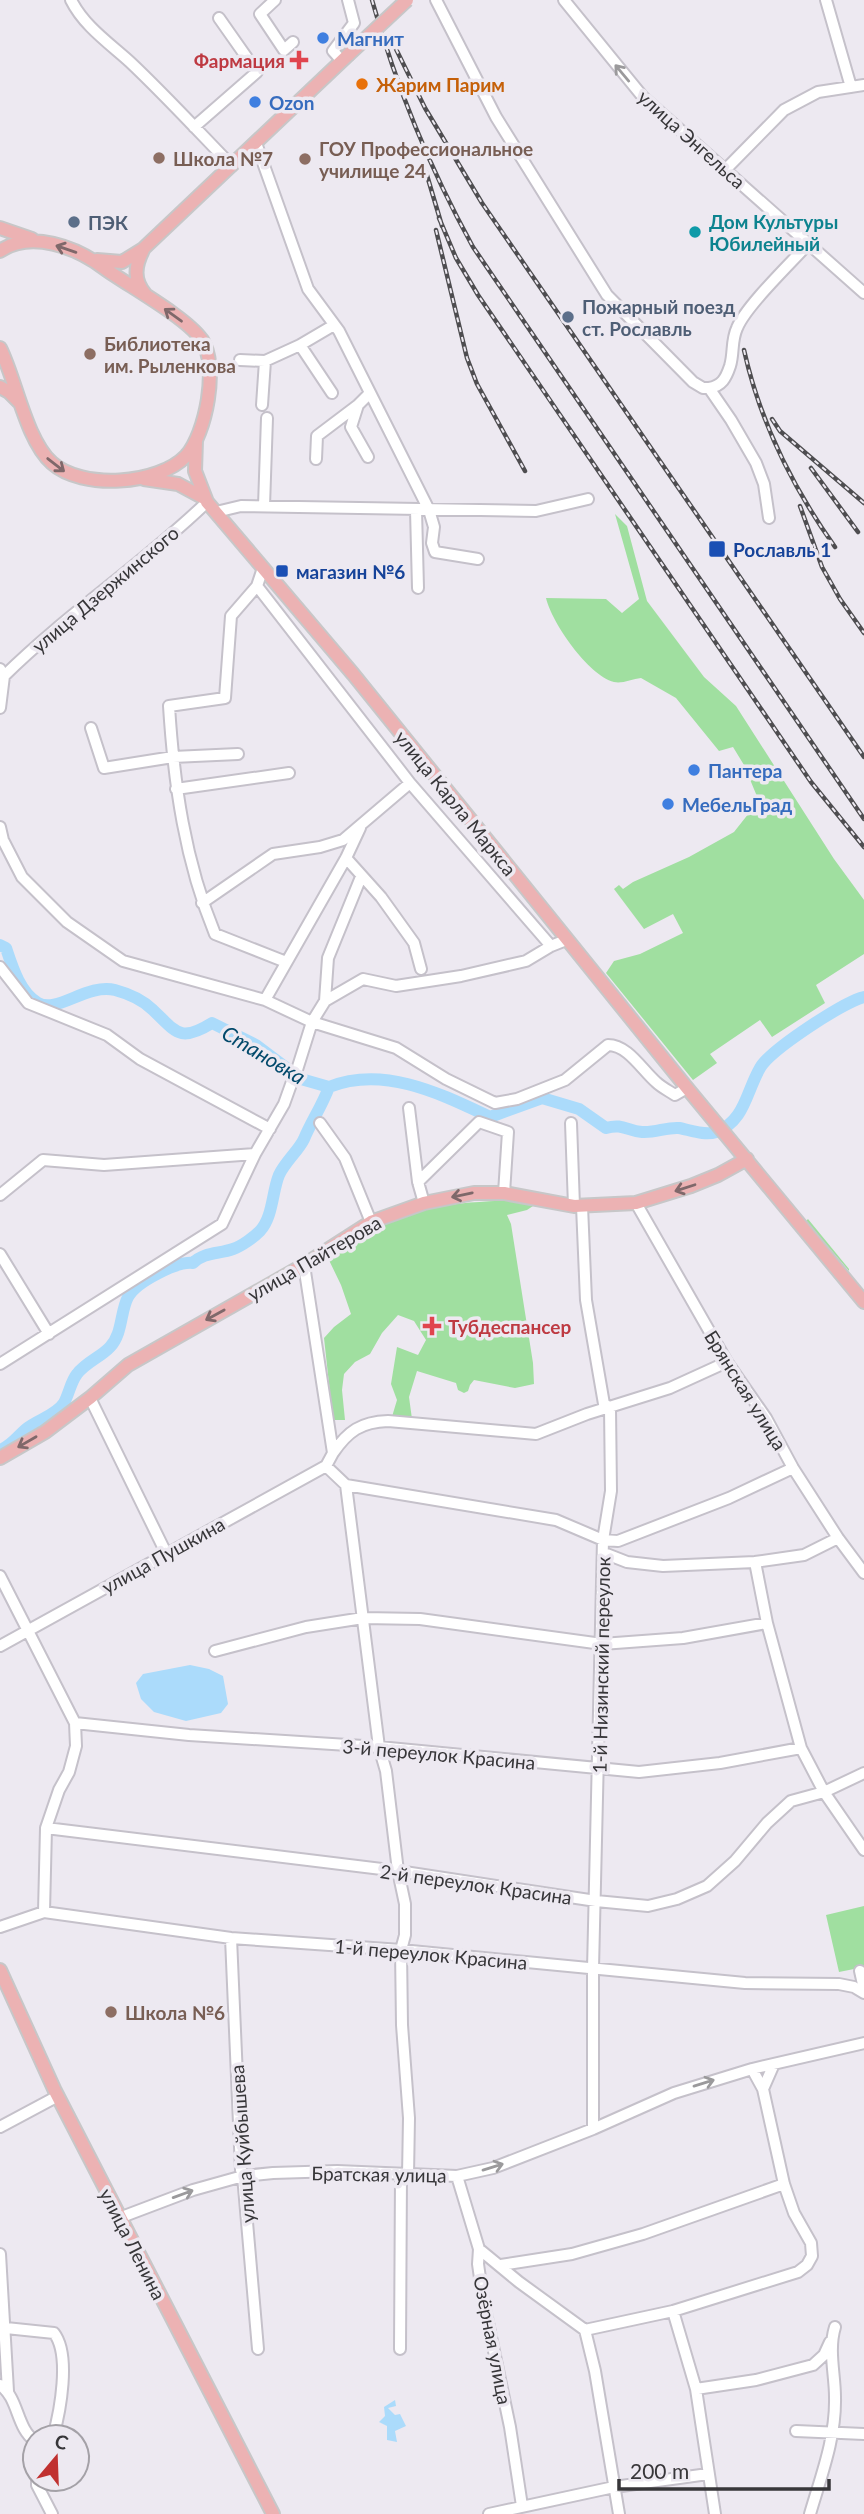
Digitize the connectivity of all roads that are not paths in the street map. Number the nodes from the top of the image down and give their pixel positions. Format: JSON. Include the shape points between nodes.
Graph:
{"nodes":[{"id":1,"x":71,"y":0,"type":"edge"},
{"id":2,"x":275,"y":0,"type":"edge"},
{"id":3,"x":348,"y":0,"type":"edge"},
{"id":4,"x":407,"y":0,"type":"edge"},
{"id":5,"x":436,"y":0,"type":"edge"},
{"id":6,"x":564,"y":0,"type":"edge"},
{"id":7,"x":826,"y":0,"type":"edge"},
{"id":8,"x":219,"y":18,"type":"dead end"},
{"id":9,"x":293,"y":42,"type":"dead end"},
{"id":10,"x":345,"y":58,"type":"junction"},
{"id":11,"x":864,"y":85,"type":"edge"},
{"id":12,"x":851,"y":87,"type":"junction"},
{"id":13,"x":194,"y":127,"type":"junction"},
{"id":14,"x":256,"y":143,"type":"junction"},
{"id":15,"x":232,"y":166,"type":"junction"},
{"id":16,"x":725,"y":170,"type":"junction"},
{"id":17,"x":0,"y":228,"type":"edge"},
{"id":18,"x":39,"y":241,"type":"junction"},
{"id":19,"x":808,"y":244,"type":"junction"},
{"id":20,"x":143,"y":249,"type":"junction"},
{"id":21,"x":0,"y":251,"type":"edge"},
{"id":22,"x":93,"y":260,"type":"junction"},
{"id":23,"x":862,"y":289,"type":"edge"},
{"id":24,"x":147,"y":297,"type":"junction"},
{"id":25,"x":334,"y":325,"type":"junction"},
{"id":26,"x":300,"y":345,"type":"junction"},
{"id":27,"x":0,"y":348,"type":"edge"},
{"id":28,"x":240,"y":360,"type":"dead end"},
{"id":29,"x":265,"y":361,"type":"junction"},
{"id":30,"x":0,"y":387,"type":"edge"},
{"id":31,"x":709,"y":388,"type":"junction"},
{"id":32,"x":332,"y":393,"type":"dead end"},
{"id":33,"x":370,"y":393,"type":"junction"},
{"id":34,"x":262,"y":405,"type":"dead end"},
{"id":35,"x":358,"y":405,"type":"junction"},
{"id":36,"x":23,"y":408,"type":"junction"},
{"id":37,"x":267,"y":418,"type":"dead end"},
{"id":38,"x":196,"y":440,"type":"junction"},
{"id":39,"x":368,"y":457,"type":"dead end"},
{"id":40,"x":316,"y":459,"type":"dead end"},
{"id":41,"x":137,"y":478,"type":"junction"},
{"id":42,"x":587,"y":499,"type":"dead end"},
{"id":43,"x":209,"y":504,"type":"junction"},
{"id":44,"x":264,"y":506,"type":"junction"},
{"id":45,"x":416,"y":510,"type":"junction"},
{"id":46,"x":429,"y":510,"type":"junction"},
{"id":47,"x":769,"y":518,"type":"dead end"},
{"id":48,"x":478,"y":559,"type":"dead end"},
{"id":49,"x":263,"y":568,"type":"junction"},
{"id":50,"x":257,"y":586,"type":"junction"},
{"id":51,"x":418,"y":588,"type":"dead end"},
{"id":52,"x":2,"y":673,"type":"edge"},
{"id":53,"x":0,"y":708,"type":"edge"},
{"id":54,"x":91,"y":728,"type":"dead end"},
{"id":55,"x":238,"y":754,"type":"dead end"},
{"id":56,"x":173,"y":757,"type":"junction"},
{"id":57,"x":289,"y":773,"type":"dead end"},
{"id":58,"x":410,"y":783,"type":"junction"},
{"id":59,"x":176,"y":789,"type":"junction"},
{"id":60,"x":361,"y":824,"type":"junction"},
{"id":61,"x":0,"y":827,"type":"edge"},
{"id":62,"x":346,"y":859,"type":"junction"},
{"id":63,"x":361,"y":877,"type":"junction"},
{"id":64,"x":202,"y":903,"type":"junction"},
{"id":65,"x":566,"y":940,"type":"junction"},
{"id":66,"x":551,"y":946,"type":"junction"},
{"id":67,"x":286,"y":962,"type":"junction"},
{"id":68,"x":0,"y":968,"type":"edge"},
{"id":69,"x":421,"y":969,"type":"dead end"},
{"id":70,"x":265,"y":1000,"type":"junction"},
{"id":71,"x":325,"y":1001,"type":"junction"},
{"id":72,"x":312,"y":1022,"type":"junction"},
{"id":73,"x":687,"y":1088,"type":"junction"},
{"id":74,"x":409,"y":1108,"type":"dead end"},
{"id":75,"x":320,"y":1122,"type":"dead end"},
{"id":76,"x":571,"y":1123,"type":"dead end"},
{"id":77,"x":270,"y":1129,"type":"junction"},
{"id":78,"x":255,"y":1154,"type":"junction"},
{"id":79,"x":747,"y":1159,"type":"junction"},
{"id":80,"x":418,"y":1182,"type":"junction"},
{"id":81,"x":504,"y":1193,"type":"junction"},
{"id":82,"x":0,"y":1195,"type":"edge"},
{"id":83,"x":424,"y":1203,"type":"junction"},
{"id":84,"x":636,"y":1203,"type":"junction"},
{"id":85,"x":578,"y":1206,"type":"junction"},
{"id":86,"x":371,"y":1222,"type":"junction"},
{"id":87,"x":0,"y":1254,"type":"edge"},
{"id":88,"x":304,"y":1265,"type":"junction"},
{"id":89,"x":864,"y":1302,"type":"edge"},
{"id":90,"x":49,"y":1334,"type":"junction"},
{"id":91,"x":727,"y":1363,"type":"junction"},
{"id":92,"x":0,"y":1364,"type":"edge"},
{"id":93,"x":90,"y":1398,"type":"junction"},
{"id":94,"x":610,"y":1408,"type":"junction"},
{"id":95,"x":333,"y":1453,"type":"junction"},
{"id":96,"x":0,"y":1458,"type":"edge"},
{"id":97,"x":326,"y":1466,"type":"junction"},
{"id":98,"x":793,"y":1468,"type":"junction"},
{"id":99,"x":346,"y":1485,"type":"junction"},
{"id":100,"x":838,"y":1538,"type":"junction"},
{"id":101,"x":603,"y":1540,"type":"junction"},
{"id":102,"x":166,"y":1553,"type":"junction"},
{"id":103,"x":604,"y":1553,"type":"junction"},
{"id":104,"x":755,"y":1562,"type":"junction"},
{"id":105,"x":864,"y":1573,"type":"edge"},
{"id":106,"x":0,"y":1576,"type":"edge"},
{"id":107,"x":363,"y":1618,"type":"junction"},
{"id":108,"x":767,"y":1623,"type":"junction"},
{"id":109,"x":28,"y":1630,"type":"junction"},
{"id":110,"x":602,"y":1644,"type":"junction"},
{"id":111,"x":0,"y":1646,"type":"edge"},
{"id":112,"x":215,"y":1651,"type":"dead end"},
{"id":113,"x":75,"y":1723,"type":"junction"},
{"id":114,"x":379,"y":1747,"type":"junction"},
{"id":115,"x":801,"y":1748,"type":"junction"},
{"id":116,"x":598,"y":1767,"type":"junction"},
{"id":117,"x":864,"y":1773,"type":"edge"},
{"id":118,"x":824,"y":1792,"type":"junction"},
{"id":119,"x":46,"y":1828,"type":"junction"},
{"id":120,"x":864,"y":1850,"type":"edge"},
{"id":121,"x":398,"y":1871,"type":"junction"},
{"id":122,"x":596,"y":1901,"type":"junction"},
{"id":123,"x":44,"y":1912,"type":"junction"},
{"id":124,"x":0,"y":1927,"type":"edge"},
{"id":125,"x":231,"y":1938,"type":"junction"},
{"id":126,"x":401,"y":1950,"type":"junction"},
{"id":127,"x":593,"y":1969,"type":"junction"},
{"id":128,"x":0,"y":1970,"type":"edge"},
{"id":129,"x":860,"y":1971,"type":"dead end"},
{"id":130,"x":864,"y":1991,"type":"edge"},
{"id":131,"x":864,"y":2043,"type":"edge"},
{"id":132,"x":774,"y":2064,"type":"junction"},
{"id":133,"x":752,"y":2068,"type":"junction"},
{"id":134,"x":763,"y":2089,"type":"junction"},
{"id":135,"x":58,"y":2096,"type":"junction"},
{"id":136,"x":0,"y":2127,"type":"edge"},
{"id":137,"x":593,"y":2129,"type":"junction"},
{"id":138,"x":405,"y":2175,"type":"junction"},
{"id":139,"x":243,"y":2176,"type":"junction"},
{"id":140,"x":457,"y":2176,"type":"junction"},
{"id":141,"x":784,"y":2184,"type":"junction"},
{"id":142,"x":119,"y":2218,"type":"junction"},
{"id":143,"x":479,"y":2249,"type":"junction"},
{"id":144,"x":0,"y":2254,"type":"edge"},
{"id":145,"x":501,"y":2265,"type":"junction"},
{"id":146,"x":673,"y":2311,"type":"junction"},
{"id":147,"x":835,"y":2327,"type":"dead end"},
{"id":148,"x":6,"y":2328,"type":"junction"},
{"id":149,"x":586,"y":2330,"type":"junction"},
{"id":150,"x":831,"y":2340,"type":"junction"},
{"id":151,"x":258,"y":2349,"type":"dead end"},
{"id":152,"x":400,"y":2349,"type":"dead end"},
{"id":153,"x":813,"y":2365,"type":"junction"},
{"id":154,"x":833,"y":2376,"type":"junction"},
{"id":155,"x":4,"y":2388,"type":"edge"},
{"id":156,"x":696,"y":2389,"type":"junction"},
{"id":157,"x":21,"y":2423,"type":"edge"},
{"id":158,"x":56,"y":2423,"type":"edge"},
{"id":159,"x":796,"y":2431,"type":"dead end"},
{"id":160,"x":832,"y":2432,"type":"junction"},
{"id":161,"x":864,"y":2434,"type":"edge"},
{"id":162,"x":708,"y":2474,"type":"junction"},
{"id":163,"x":614,"y":2487,"type":"junction"},
{"id":164,"x":41,"y":2493,"type":"edge"},
{"id":165,"x":522,"y":2506,"type":"junction"},
{"id":166,"x":52,"y":2514,"type":"edge"},
{"id":167,"x":273,"y":2514,"type":"edge"},
{"id":168,"x":489,"y":2514,"type":"edge"},
{"id":169,"x":619,"y":2514,"type":"edge"},
{"id":170,"x":715,"y":2514,"type":"edge"},
{"id":171,"x":810,"y":2514,"type":"edge"}],
"edges":[{"from":1,"to":13,"type":"street","via":[[90,27]]},
{"from":2,"to":9,"type":"street","via":[[260,14],[284,50]]},
{"from":3,"to":10,"type":"street","via":[[354,23],[333,51]]},
{"from":4,"to":10,"type":"main road","bridge":true},
{"from":5,"to":31,"type":"street","via":[[496,117],[607,295],[693,382]]},
{"from":16,"to":6,"type":"street","name":"улица Энгельса","one_way":true,"via":[[643,97]]},
{"from":7,"to":12,"type":"street"},
{"from":8,"to":13,"type":"street","via":[[257,72]]},
{"from":10,"to":14,"type":"main road"},
{"from":11,"to":12,"type":"street"},
{"from":12,"to":16,"type":"street","via":[[818,92],[783,110]]},
{"from":13,"to":15,"type":"street"},
{"from":14,"to":15,"type":"main road"},
{"from":14,"to":25,"type":"street","via":[[308,289]]},
{"from":15,"to":20,"type":"main road"},
{"from":16,"to":19,"type":"street","name":"улица Энгельса"},
{"from":17,"to":18,"type":"main road"},
{"from":18,"to":21,"type":"main road","via":[[11,244]]},
{"from":22,"to":18,"type":"main road","one_way":true},
{"from":19,"to":23,"type":"street","name":"улица Энгельса"},
{"from":19,"to":31,"type":"street","via":[[740,322],[726,378]]},
{"from":20,"to":22,"type":"main road","via":[[122,262]]},
{"from":20,"to":24,"type":"main road","via":[[135,272]]},
{"from":22,"to":24,"type":"main road"},
{"from":38,"to":24,"type":"main road","one_way":true,"via":[[211,383],[210,357],[195,332]]},
{"from":25,"to":26,"type":"street"},
{"from":25,"to":33,"type":"street"},
{"from":26,"to":29,"type":"street"},
{"from":26,"to":32,"type":"street"},
{"from":27,"to":36,"type":"main road"},
{"from":28,"to":29,"type":"street"},
{"from":29,"to":34,"type":"street"},
{"from":30,"to":36,"type":"main road"},
{"from":31,"to":47,"type":"street","via":[[757,464]]},
{"from":33,"to":35,"type":"street"},
{"from":33,"to":46,"type":"street"},
{"from":35,"to":39,"type":"street","via":[[351,427]]},
{"from":35,"to":40,"type":"street","via":[[317,436]]},
{"from":36,"to":41,"type":"main road","one_way":true,"via":[[39,449],[60,470],[84,479]]},
{"from":37,"to":44,"type":"street"},
{"from":38,"to":41,"type":"main road","via":[[173,466]]},
{"from":38,"to":43,"type":"main road","name":"улица Карла Маркса","via":[[195,471]]},
{"from":41,"to":43,"type":"main road","name":"улица Карла Маркса","via":[[178,484]]},
{"from":42,"to":46,"type":"street","via":[[536,511]]},
{"from":43,"to":44,"type":"street"},
{"from":43,"to":49,"type":"main road","name":"улица Карла Маркса"},
{"from":43,"to":52,"type":"street","name":"улица Дзержинского"},
{"from":44,"to":45,"type":"street"},
{"from":45,"to":46,"type":"street"},
{"from":45,"to":51,"type":"street"},
{"from":46,"to":48,"type":"street","via":[[435,552]]},
{"from":49,"to":50,"type":"street"},
{"from":49,"to":65,"type":"main road","name":"улица Карла Маркса"},
{"from":50,"to":56,"type":"street","via":[[231,616],[225,698],[169,706]]},
{"from":50,"to":58,"type":"street","name":"улица Карла Маркса"},
{"from":52,"to":53,"type":"street"},
{"from":54,"to":56,"type":"street","via":[[104,768]]},
{"from":55,"to":56,"type":"street"},
{"from":56,"to":59,"type":"street"},
{"from":57,"to":59,"type":"street"},
{"from":58,"to":60,"type":"street"},
{"from":58,"to":66,"type":"street","name":"улица Карла Маркса"},
{"from":59,"to":64,"type":"street"},
{"from":60,"to":62,"type":"street"},
{"from":60,"to":64,"type":"street","via":[[331,843],[273,853]]},
{"from":61,"to":70,"type":"street","via":[[22,877],[67,922],[98,945],[123,961]]},
{"from":62,"to":63,"type":"street"},
{"from":62,"to":67,"type":"street"},
{"from":63,"to":69,"type":"street","via":[[414,943]]},
{"from":63,"to":71,"type":"street","via":[[328,958]]},
{"from":64,"to":67,"type":"street","via":[[215,934]]},
{"from":65,"to":66,"type":"street"},
{"from":65,"to":73,"type":"main road","name":"улица Карла Маркса"},
{"from":66,"to":71,"type":"street","via":[[526,961],[426,983],[396,986],[363,979]]},
{"from":67,"to":70,"type":"street"},
{"from":68,"to":77,"type":"street","via":[[28,1003],[107,1035],[140,1059]]},
{"from":70,"to":72,"type":"street"},
{"from":71,"to":72,"type":"street"},
{"from":72,"to":73,"type":"street","via":[[396,1048],[495,1102],[517,1100],[565,1080],[608,1045],[623,1049],[675,1095]]},
{"from":72,"to":77,"type":"street","via":[[284,1104]]},
{"from":73,"to":79,"type":"main road","name":"улица Карла Маркса"},
{"from":74,"to":80,"type":"street"},
{"from":75,"to":86,"type":"street","via":[[345,1158]]},
{"from":76,"to":85,"type":"street","name":"1-й Низинский переулок"},
{"from":77,"to":78,"type":"street"},
{"from":78,"to":82,"type":"street","via":[[104,1164],[43,1160]]},
{"from":78,"to":90,"type":"street","via":[[222,1224]]},
{"from":79,"to":84,"type":"main road","name":"улица Пайтерова","one_way":true,"via":[[691,1186]]},
{"from":79,"to":89,"type":"main road"},
{"from":80,"to":81,"type":"street","via":[[479,1122],[508,1132]]},
{"from":80,"to":83,"type":"street"},
{"from":81,"to":83,"type":"main road","name":"улица Пайтерова","one_way":true,"via":[[474,1193]]},
{"from":81,"to":85,"type":"main road","name":"улица Пайтерова"},
{"from":83,"to":86,"type":"main road","name":"улица Пайтерова"},
{"from":84,"to":85,"type":"main road","name":"улица Пайтерова"},
{"from":84,"to":91,"type":"street","name":"Брянская улица"},
{"from":85,"to":94,"type":"street","name":"1-й Низинский переулок","via":[[586,1300],[604,1404]]},
{"from":86,"to":88,"type":"main road","name":"улица Пайтерова"},
{"from":87,"to":90,"type":"street"},
{"from":88,"to":93,"type":"main road","name":"улица Пайтерова","one_way":true,"via":[[128,1365]]},
{"from":88,"to":95,"type":"street"},
{"from":90,"to":92,"type":"street"},
{"from":91,"to":94,"type":"street"},
{"from":91,"to":98,"type":"street","name":"Брянская улица","via":[[766,1418]]},
{"from":93,"to":96,"type":"main road","name":"улица Пайтерова","one_way":true},
{"from":93,"to":102,"type":"street"},
{"from":94,"to":95,"type":"street","via":[[536,1434],[370,1421],[344,1437]]},
{"from":94,"to":101,"type":"street","name":"1-й Низинский переулок","via":[[611,1491]]},
{"from":95,"to":97,"type":"street"},
{"from":97,"to":99,"type":"street"},
{"from":97,"to":102,"type":"street","name":"улица Пушкина"},
{"from":98,"to":100,"type":"street","name":"Брянская улица"},
{"from":98,"to":101,"type":"street","via":[[667,1524],[618,1541]]},
{"from":99,"to":101,"type":"street","via":[[556,1520]]},
{"from":99,"to":107,"type":"street"},
{"from":100,"to":104,"type":"street","via":[[804,1555]]},
{"from":100,"to":105,"type":"street","name":"Брянская улица"},
{"from":101,"to":103,"type":"street","name":"1-й Низинский переулок"},
{"from":102,"to":109,"type":"street","name":"улица Пушкина"},
{"from":103,"to":104,"type":"street","via":[[627,1562],[663,1566]]},
{"from":103,"to":110,"type":"street","name":"1-й Низинский переулок"},
{"from":104,"to":108,"type":"street"},
{"from":106,"to":109,"type":"street"},
{"from":107,"to":110,"type":"street","via":[[420,1619]]},
{"from":107,"to":112,"type":"street","via":[[306,1627]]},
{"from":107,"to":114,"type":"street"},
{"from":108,"to":110,"type":"street","via":[[683,1638]]},
{"from":108,"to":115,"type":"street"},
{"from":109,"to":111,"type":"street","name":"улица Пушкина"},
{"from":109,"to":113,"type":"street"},
{"from":110,"to":116,"type":"street","name":"1-й Низинский переулок"},
{"from":113,"to":114,"type":"street","name":"3-й переулок Красина"},
{"from":113,"to":119,"type":"street","via":[[76,1746],[69,1772]]},
{"from":114,"to":116,"type":"street","name":"3-й переулок Красина"},
{"from":114,"to":121,"type":"street"},
{"from":115,"to":116,"type":"street","name":"3-й переулок Красина","via":[[639,1772]]},
{"from":115,"to":118,"type":"street"},
{"from":116,"to":122,"type":"street","name":"1-й Низинский переулок"},
{"from":117,"to":118,"type":"street","name":"2-й переулок Красина"},
{"from":118,"to":120,"type":"street"},
{"from":118,"to":122,"type":"street","name":"2-й переулок Красина","via":[[791,1801],[707,1886],[648,1906]]},
{"from":119,"to":121,"type":"street","name":"2-й переулок Красина"},
{"from":119,"to":123,"type":"street"},
{"from":121,"to":122,"type":"street","name":"2-й переулок Красина"},
{"from":121,"to":126,"type":"street","via":[[405,1904]]},
{"from":122,"to":127,"type":"street","name":"1-й Низинский переулок"},
{"from":123,"to":124,"type":"street","name":"1-й переулок Красина"},
{"from":123,"to":125,"type":"street","name":"1-й переулок Красина"},
{"from":125,"to":126,"type":"street","name":"1-й переулок Красина"},
{"from":125,"to":139,"type":"street","name":"улица Куйбышева"},
{"from":126,"to":127,"type":"street","name":"1-й переулок Красина"},
{"from":126,"to":138,"type":"street","via":[[409,2118]]},
{"from":127,"to":130,"type":"street","name":"1-й переулок Красина","via":[[744,1983],[839,1983]]},
{"from":127,"to":137,"type":"street","name":"1-й Низинский переулок"},
{"from":128,"to":135,"type":"main road","name":"улица Ленина"},
{"from":129,"to":130,"type":"street"},
{"from":131,"to":132,"type":"street","name":"Братская улица"},
{"from":132,"to":133,"type":"street","name":"Братская улица"},
{"from":132,"to":134,"type":"street"},
{"from":133,"to":134,"type":"street"},
{"from":137,"to":133,"type":"street","name":"Братская улица","one_way":true,"via":[[674,2093]]},
{"from":134,"to":141,"type":"street"},
{"from":135,"to":136,"type":"street"},
{"from":135,"to":142,"type":"main road","name":"улица Ленина"},
{"from":140,"to":137,"type":"street","name":"Братская улица","one_way":true,"via":[[493,2168]]},
{"from":138,"to":139,"type":"street","name":"Братская улица","via":[[337,2171]]},
{"from":138,"to":140,"type":"street","name":"Братская улица"},
{"from":138,"to":152,"type":"street"},
{"from":142,"to":139,"type":"street","name":"Братская улица","one_way":true},
{"from":139,"to":151,"type":"street","name":"улица Куйбышева"},
{"from":140,"to":143,"type":"street","name":"Озёрная улица"},
{"from":141,"to":145,"type":"street","via":[[572,2255]]},
{"from":141,"to":146,"type":"street","via":[[811,2243],[807,2265]]},
{"from":142,"to":167,"type":"main road","name":"улица Ленина"},
{"from":143,"to":145,"type":"street"},
{"from":143,"to":165,"type":"street","name":"Озёрная улица","via":[[483,2298]]},
{"from":144,"to":148,"type":"street"},
{"from":145,"to":149,"type":"street"},
{"from":146,"to":149,"type":"street"},
{"from":146,"to":156,"type":"street"},
{"from":147,"to":150,"type":"street"},
{"from":148,"to":155,"type":"street"},
{"from":148,"to":158,"type":"street","via":[[54,2333],[61,2341],[63,2390]]},
{"from":149,"to":163,"type":"street"},
{"from":150,"to":153,"type":"street"},
{"from":150,"to":154,"type":"street"},
{"from":153,"to":154,"type":"street","via":[[826,2368]]},
{"from":153,"to":156,"type":"street"},
{"from":154,"to":160,"type":"street"},
{"from":155,"to":157,"type":"street"},
{"from":156,"to":162,"type":"street"},
{"from":159,"to":160,"type":"street"},
{"from":160,"to":161,"type":"street"},
{"from":160,"to":171,"type":"street"},
{"from":162,"to":163,"type":"street"},
{"from":162,"to":170,"type":"street"},
{"from":163,"to":165,"type":"street"},
{"from":163,"to":169,"type":"street"},
{"from":164,"to":166,"type":"street"},
{"from":165,"to":168,"type":"street"}]}
